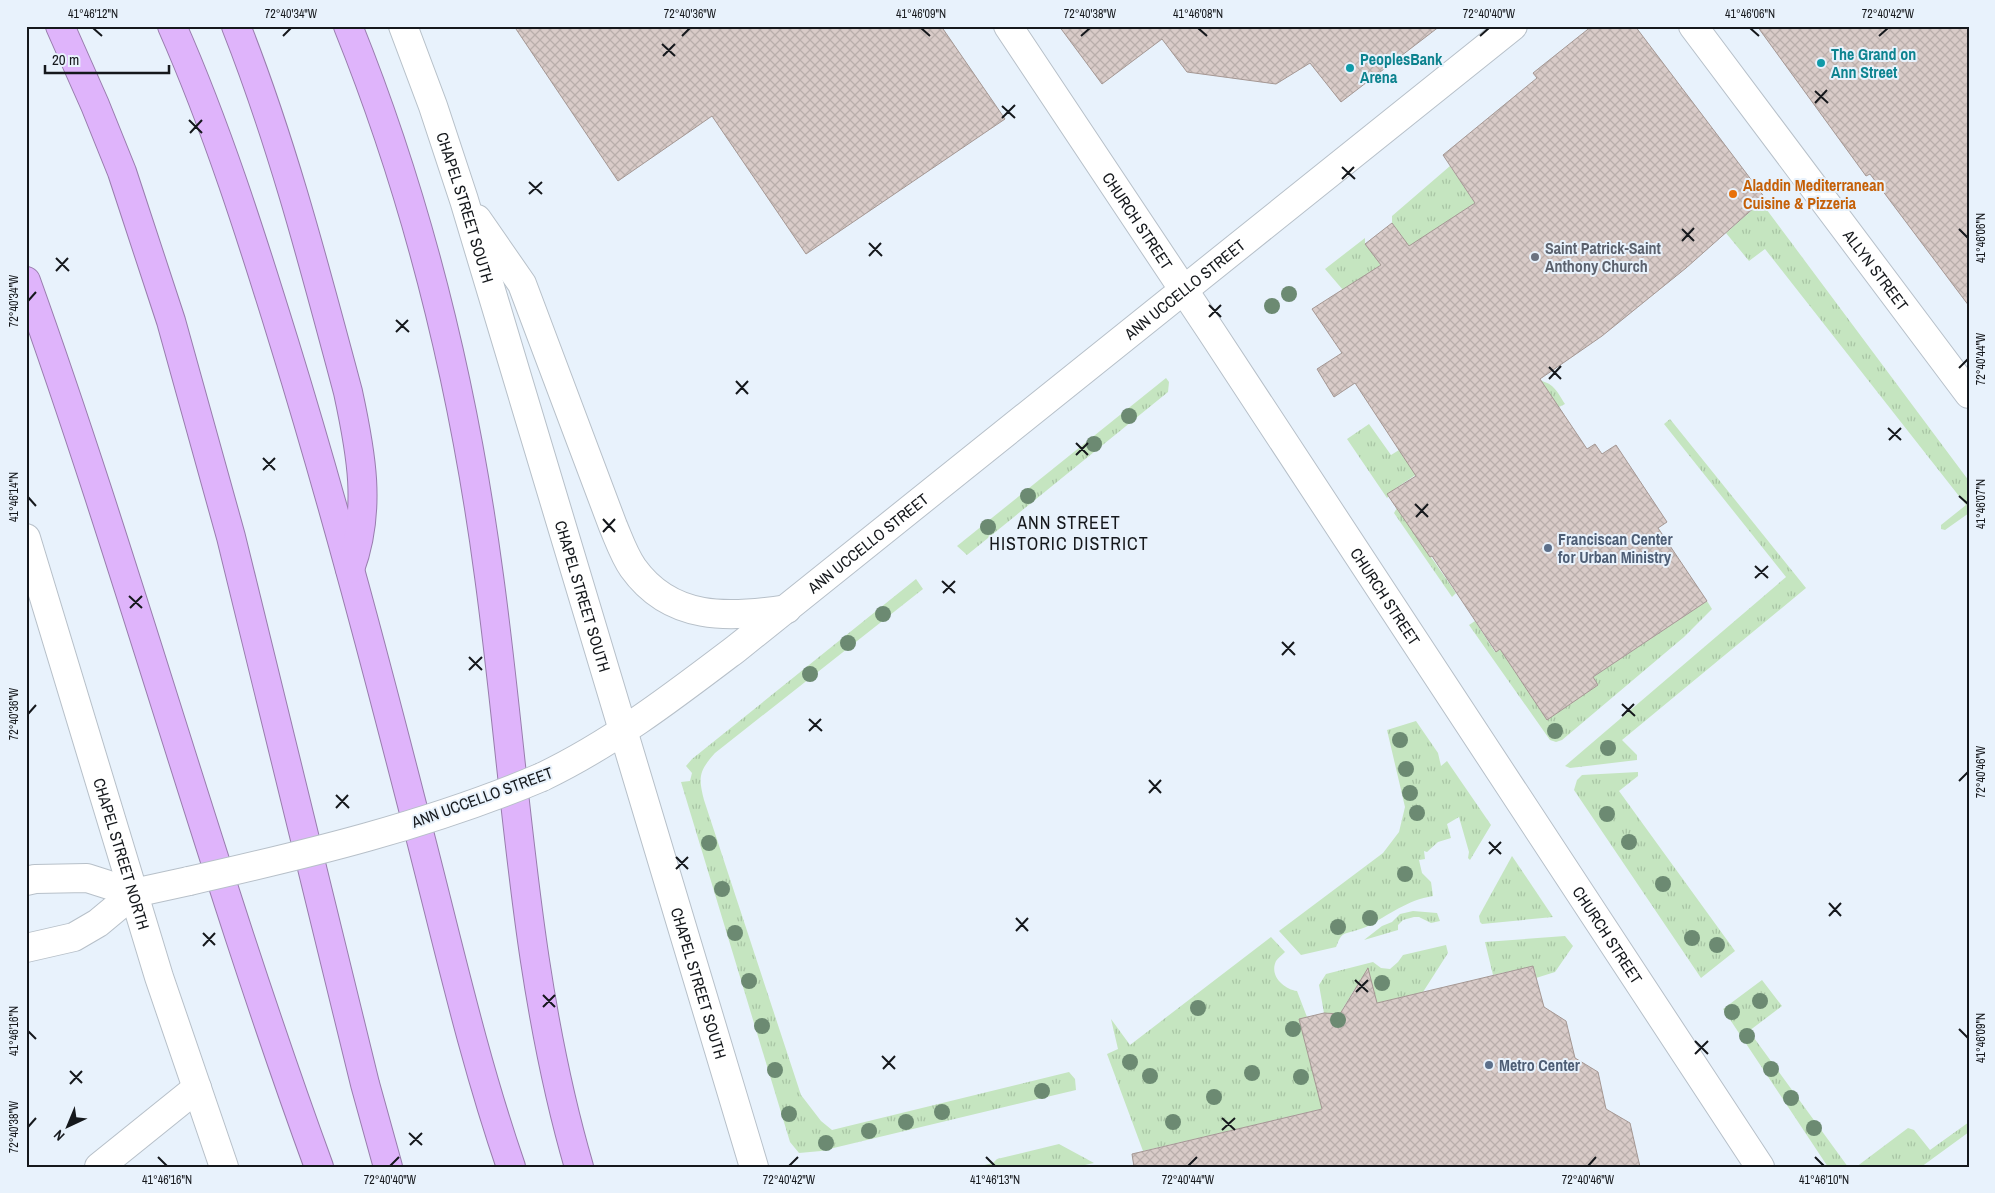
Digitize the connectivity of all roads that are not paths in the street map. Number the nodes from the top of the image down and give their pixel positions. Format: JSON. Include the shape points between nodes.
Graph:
{"nodes":[{"id":1,"x":60,"y":26,"type":"edge"},
{"id":2,"x":172,"y":26,"type":"edge"},
{"id":3,"x":236,"y":26,"type":"edge"},
{"id":4,"x":348,"y":26,"type":"edge"},
{"id":5,"x":403,"y":26,"type":"edge"},
{"id":6,"x":1008,"y":26,"type":"edge"},
{"id":7,"x":1513,"y":26,"type":"edge"},
{"id":8,"x":1693,"y":26,"type":"edge"},
{"id":9,"x":464,"y":200,"type":"junction"},
{"id":10,"x":26,"y":281,"type":"edge"},
{"id":11,"x":1183,"y":290,"type":"junction"},
{"id":12,"x":1969,"y":394,"type":"edge"},
{"id":13,"x":26,"y":538,"type":"edge"},
{"id":14,"x":350,"y":569,"type":"junction"},
{"id":15,"x":787,"y":609,"type":"junction"},
{"id":16,"x":622,"y":732,"type":"junction"},
{"id":17,"x":26,"y":881,"type":"edge"},
{"id":18,"x":134,"y":893,"type":"junction"},
{"id":19,"x":26,"y":948,"type":"edge"},
{"id":20,"x":197,"y":1088,"type":"junction"},
{"id":21,"x":99,"y":1167,"type":"edge"},
{"id":22,"x":224,"y":1167,"type":"edge"},
{"id":23,"x":319,"y":1167,"type":"edge"},
{"id":24,"x":388,"y":1167,"type":"edge"},
{"id":25,"x":511,"y":1167,"type":"edge"},
{"id":26,"x":578,"y":1167,"type":"edge"},
{"id":27,"x":754,"y":1167,"type":"edge"},
{"id":28,"x":1760,"y":1167,"type":"edge"}],
"edges":[{"from":1,"to":24,"type":"highway","via":[[122,172],[179,348],[234,546]]},
{"from":2,"to":14,"type":"highway","via":[[258,258]]},
{"from":3,"to":14,"type":"highway","via":[[262,92],[294,194],[348,392],[361,459],[364,502],[361,531]]},
{"from":4,"to":26,"type":"highway","via":[[405,189],[458,392],[490,577],[532,943],[557,1082]]},
{"from":5,"to":9,"type":"street","name":"CHAPEL STREET SOUTH","via":[[434,106]]},
{"from":6,"to":11,"type":"street","name":"CHURCH STREET"},
{"from":7,"to":11,"type":"street","name":"ANN UCCELLO STREET"},
{"from":8,"to":12,"type":"street","name":"ALLYN STREET"},
{"from":9,"to":15,"type":"street","via":[[522,284],[613,526],[627,558],[643,581],[673,604],[694,610],[747,614]]},
{"from":9,"to":16,"type":"street","name":"CHAPEL STREET SOUTH"},
{"from":10,"to":23,"type":"highway","via":[[117,550],[241,940]]},
{"from":11,"to":15,"type":"street","name":"ANN UCCELLO STREET"},
{"from":11,"to":28,"type":"street","name":"CHURCH STREET"},
{"from":13,"to":18,"type":"street","name":"CHAPEL STREET NORTH"},
{"from":14,"to":25,"type":"highway","via":[[477,1059]]},
{"from":15,"to":16,"type":"street","name":"ANN UCCELLO STREET"},
{"from":16,"to":18,"type":"street","name":"ANN UCCELLO STREET","bridge":true,"via":[[542,777],[479,801],[386,831]]},
{"from":16,"to":27,"type":"street","name":"CHAPEL STREET SOUTH"},
{"from":17,"to":18,"type":"street","via":[[87,878]]},
{"from":18,"to":19,"type":"street","via":[[98,923],[74,937]]},
{"from":18,"to":20,"type":"street","name":"CHAPEL STREET NORTH"},
{"from":20,"to":21,"type":"street"},
{"from":20,"to":22,"type":"street","name":"CHAPEL STREET NORTH"}]}
